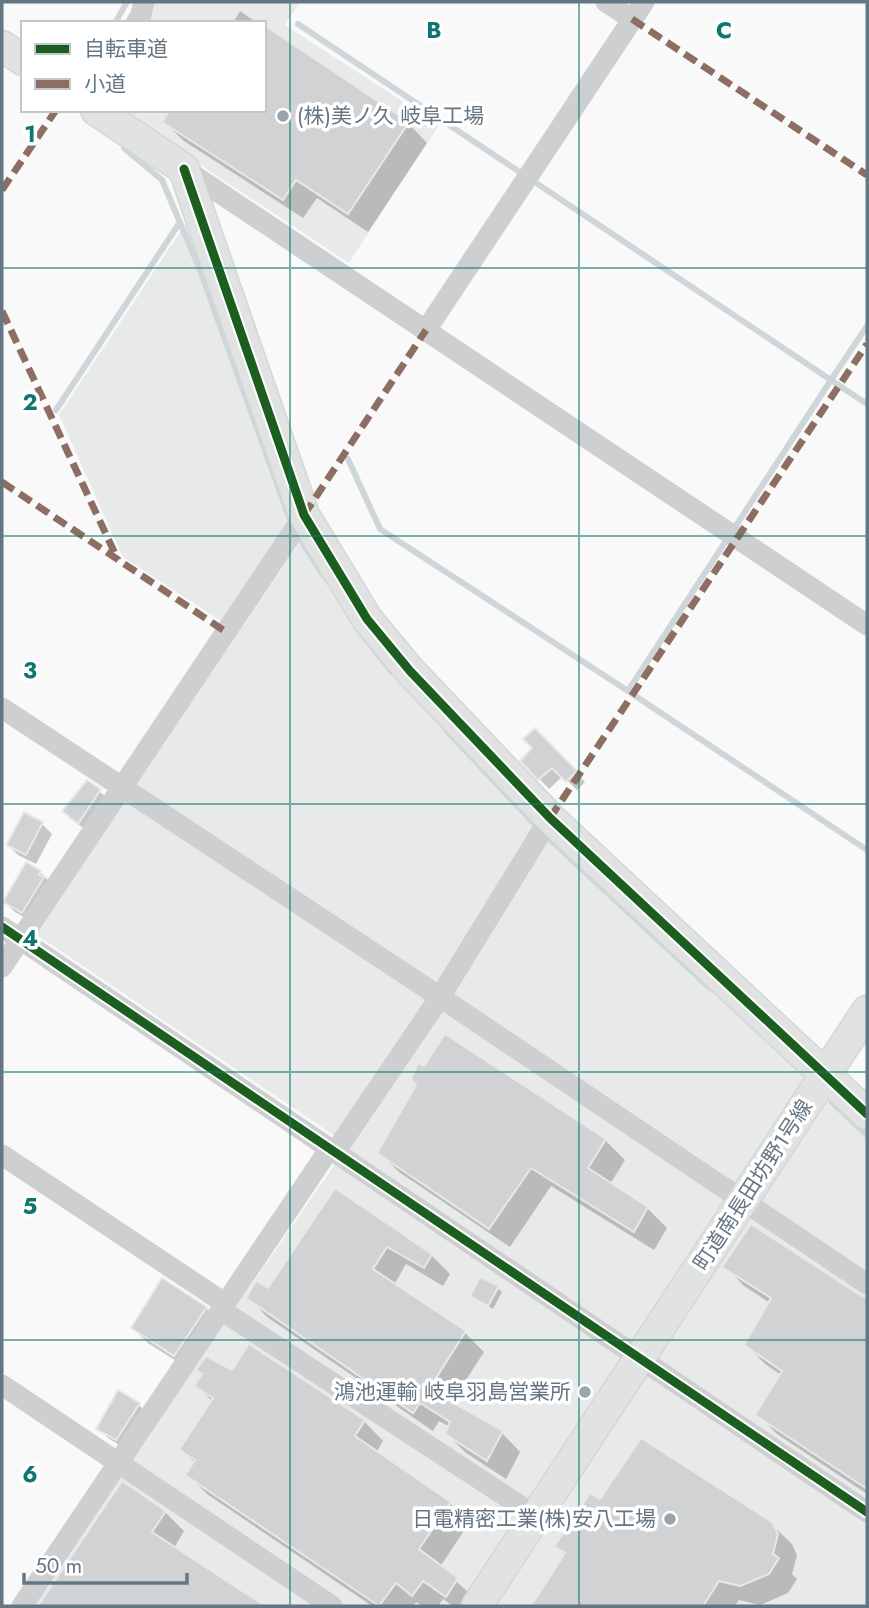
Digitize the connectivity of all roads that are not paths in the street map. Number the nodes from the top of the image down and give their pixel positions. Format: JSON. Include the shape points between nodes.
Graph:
{"nodes":[{"id":1,"x":144,"y":2,"type":"edge"},
{"id":2,"x":606,"y":2,"type":"edge"},
{"id":3,"x":638,"y":10,"type":"edge"},
{"id":4,"x":137,"y":21,"type":"edge"},
{"id":5,"x":2,"y":46,"type":"edge"},
{"id":6,"x":21,"y":59,"type":"edge"},
{"id":7,"x":99,"y":112,"type":"edge"},
{"id":8,"x":184,"y":169,"type":"junction"},
{"id":9,"x":426,"y":330,"type":"junction"},
{"id":10,"x":304,"y":515,"type":"junction"},
{"id":11,"x":867,"y":625,"type":"edge"},
{"id":12,"x":2,"y":708,"type":"edge"},
{"id":13,"x":121,"y":786,"type":"junction"},
{"id":14,"x":550,"y":818,"type":"junction"},
{"id":15,"x":2,"y":927,"type":"edge"},
{"id":16,"x":21,"y":939,"type":"junction"},
{"id":17,"x":2,"y":967,"type":"edge"},
{"id":18,"x":440,"y":997,"type":"junction"},
{"id":19,"x":867,"y":1011,"type":"edge"},
{"id":20,"x":825,"y":1075,"type":"junction"},
{"id":21,"x":867,"y":1114,"type":"edge"},
{"id":22,"x":333,"y":1150,"type":"junction"},
{"id":23,"x":2,"y":1155,"type":"edge"},
{"id":24,"x":742,"y":1201,"type":"junction"},
{"id":25,"x":867,"y":1284,"type":"edge"},
{"id":26,"x":224,"y":1307,"type":"junction"},
{"id":27,"x":639,"y":1359,"type":"junction"},
{"id":28,"x":2,"y":1385,"type":"edge"},
{"id":29,"x":120,"y":1464,"type":"junction"},
{"id":30,"x":867,"y":1512,"type":"edge"},
{"id":31,"x":536,"y":1516,"type":"junction"},
{"id":32,"x":482,"y":1604,"type":"edge"},
{"id":33,"x":22,"y":1606,"type":"edge"},
{"id":34,"x":332,"y":1606,"type":"edge"}],
"edges":[{"from":1,"to":4,"type":"street"},
{"from":2,"to":3,"type":"street"},
{"from":3,"to":9,"type":"street"},
{"from":5,"to":6,"type":"street"},
{"from":7,"to":8,"type":"street"},
{"from":8,"to":9,"type":"street"},
{"from":8,"to":10,"type":"street"},
{"from":9,"to":11,"type":"street"},
{"from":10,"to":13,"type":"street"},
{"from":10,"to":14,"type":"street","via":[[367,619],[410,671]]},
{"from":12,"to":13,"type":"street"},
{"from":13,"to":16,"type":"street"},
{"from":13,"to":18,"type":"street"},
{"from":14,"to":18,"type":"street"},
{"from":14,"to":20,"type":"street"},
{"from":15,"to":16,"type":"street"},
{"from":16,"to":17,"type":"street"},
{"from":16,"to":22,"type":"street"},
{"from":18,"to":22,"type":"street"},
{"from":18,"to":24,"type":"street"},
{"from":19,"to":20,"type":"street","name":"町道南長田坊野1号線"},
{"from":20,"to":21,"type":"street"},
{"from":20,"to":24,"type":"street","name":"町道南長田坊野1号線"},
{"from":22,"to":26,"type":"street"},
{"from":22,"to":27,"type":"street"},
{"from":23,"to":26,"type":"street"},
{"from":24,"to":25,"type":"street"},
{"from":24,"to":27,"type":"street","name":"町道南長田坊野1号線"},
{"from":26,"to":29,"type":"street"},
{"from":26,"to":31,"type":"street"},
{"from":27,"to":30,"type":"street"},
{"from":27,"to":31,"type":"street","name":"町道南長田坊野1号線"},
{"from":28,"to":29,"type":"street"},
{"from":29,"to":33,"type":"street"},
{"from":29,"to":34,"type":"street"},
{"from":31,"to":32,"type":"street","name":"町道南長田坊野1号線"}]}
